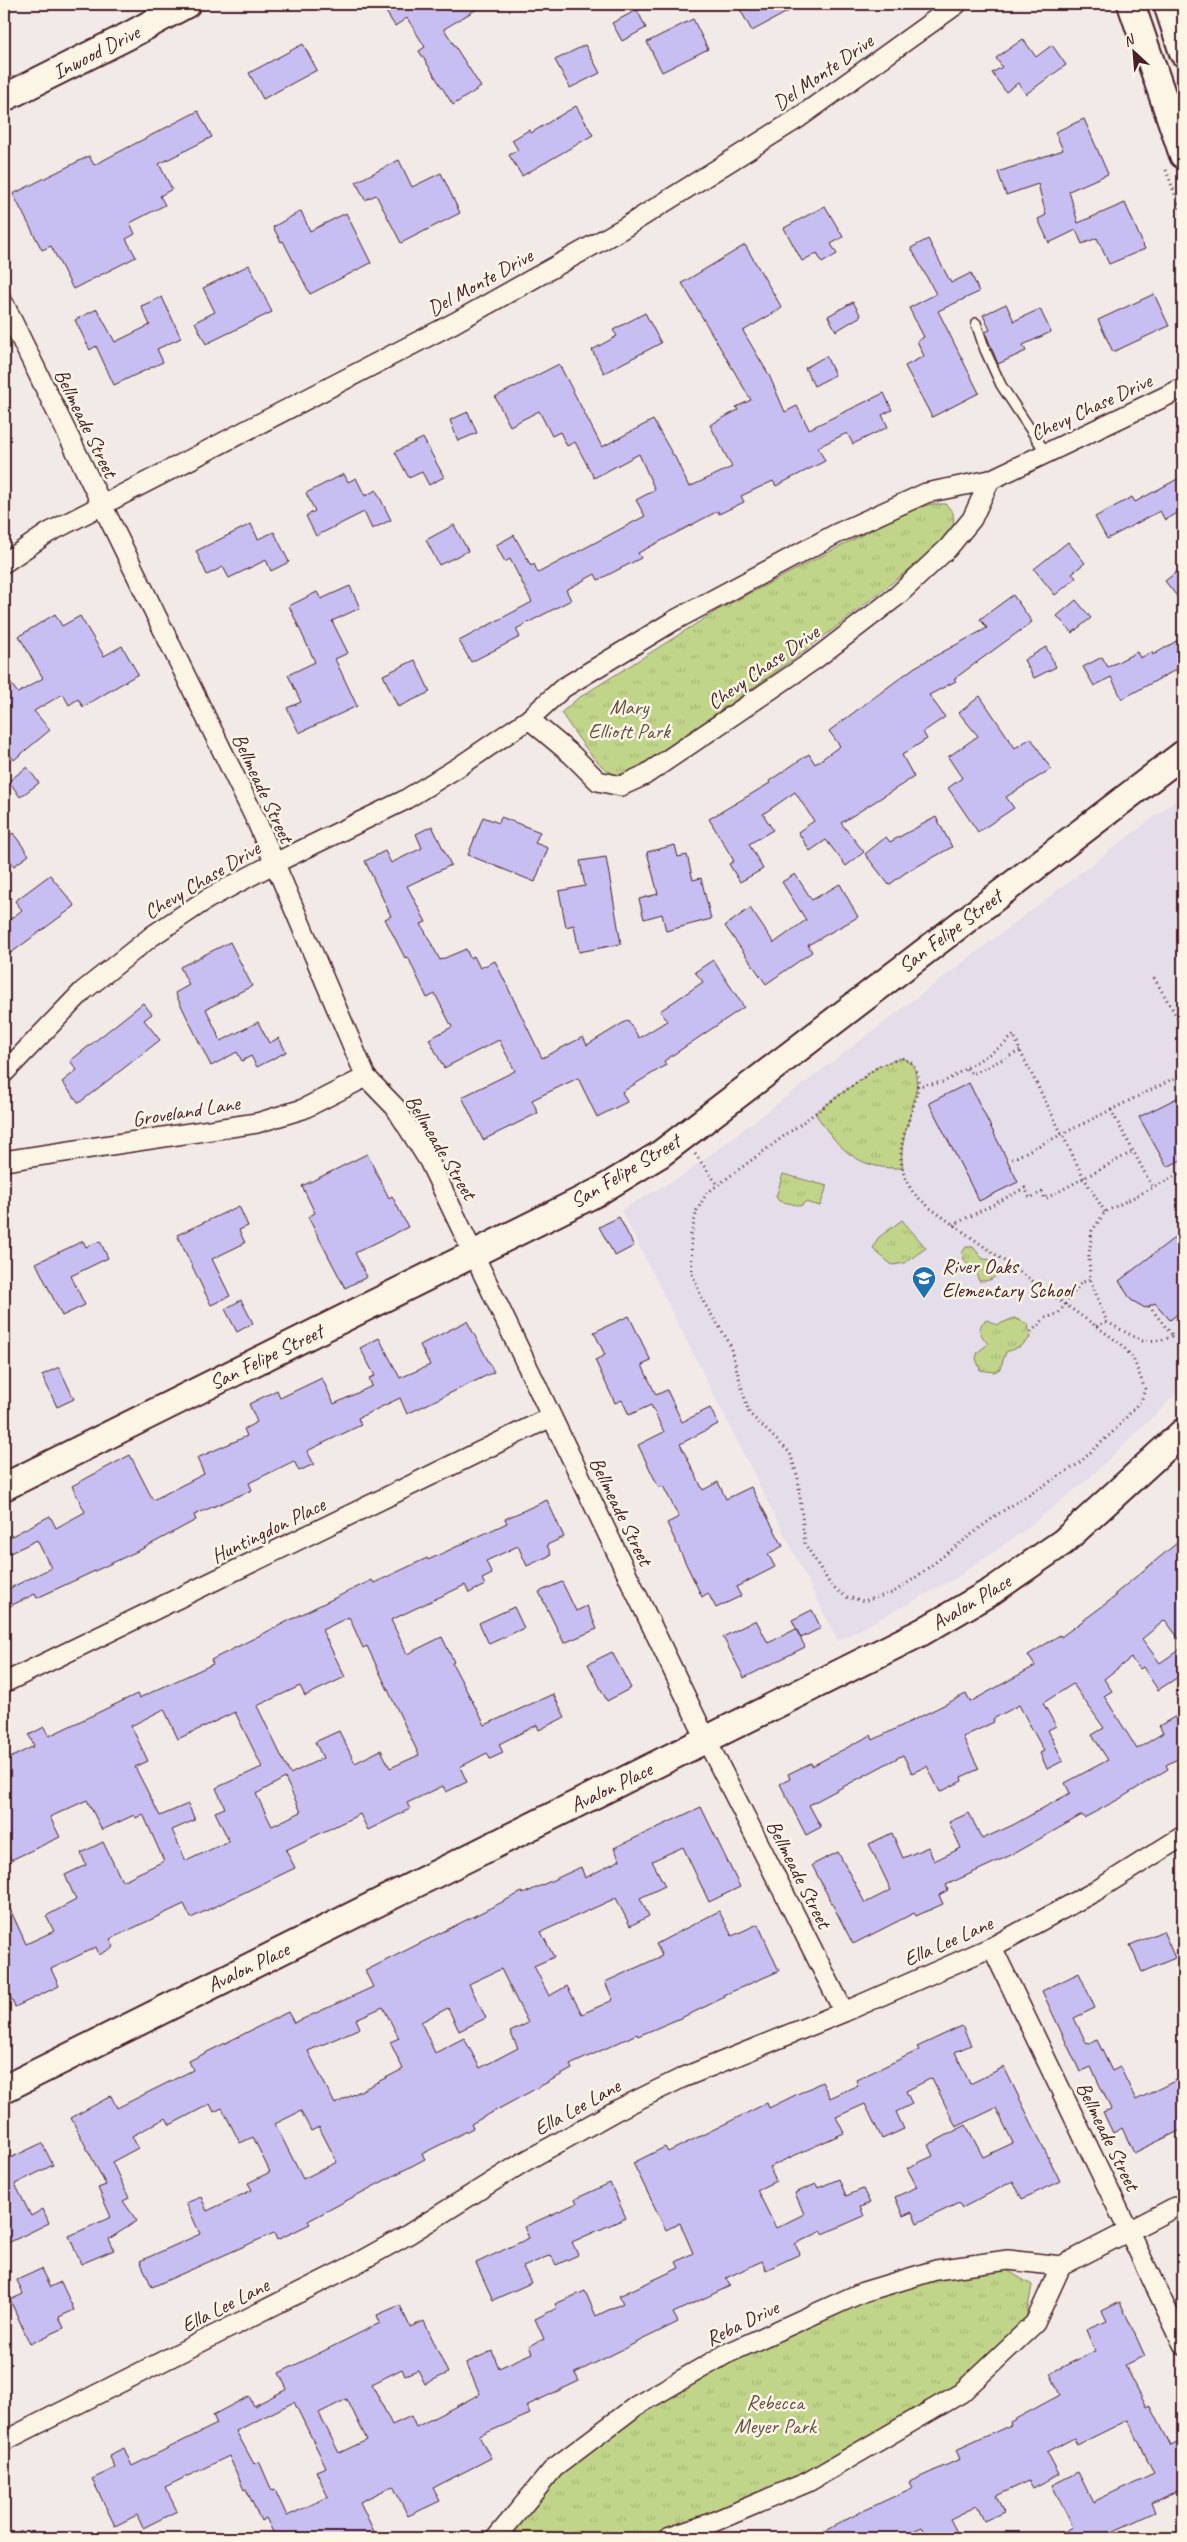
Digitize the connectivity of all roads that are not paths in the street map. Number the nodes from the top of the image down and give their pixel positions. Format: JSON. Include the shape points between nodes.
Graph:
{"nodes":[{"id":1,"x":187,"y":4,"type":"edge"},
{"id":2,"x":957,"y":4,"type":"edge"},
{"id":3,"x":1131,"y":4,"type":"edge"},
{"id":4,"x":1169,"y":7,"type":"edge"},
{"id":5,"x":1183,"y":53,"type":"edge"},
{"id":6,"x":4,"y":98,"type":"edge"},
{"id":7,"x":1180,"y":136,"type":"edge"},
{"id":8,"x":4,"y":304,"type":"edge"},
{"id":9,"x":976,"y":322,"type":"dead end"},
{"id":10,"x":1183,"y":388,"type":"edge"},
{"id":11,"x":1046,"y":453,"type":"junction"},
{"id":12,"x":990,"y":480,"type":"junction"},
{"id":13,"x":101,"y":505,"type":"junction"},
{"id":14,"x":4,"y":563,"type":"edge"},
{"id":15,"x":529,"y":719,"type":"junction"},
{"id":16,"x":1183,"y":754,"type":"edge"},
{"id":17,"x":273,"y":864,"type":"junction"},
{"id":18,"x":4,"y":1073,"type":"edge"},
{"id":19,"x":366,"y":1077,"type":"junction"},
{"id":20,"x":4,"y":1161,"type":"edge"},
{"id":21,"x":474,"y":1253,"type":"junction"},
{"id":22,"x":551,"y":1417,"type":"junction"},
{"id":23,"x":1183,"y":1432,"type":"edge"},
{"id":24,"x":4,"y":1487,"type":"edge"},
{"id":25,"x":4,"y":1683,"type":"edge"},
{"id":26,"x":706,"y":1739,"type":"junction"},
{"id":27,"x":1183,"y":1836,"type":"edge"},
{"id":28,"x":992,"y":1947,"type":"junction"},
{"id":29,"x":844,"y":2012,"type":"junction"},
{"id":30,"x":4,"y":2089,"type":"edge"},
{"id":31,"x":1183,"y":2203,"type":"edge"},
{"id":32,"x":1129,"y":2231,"type":"junction"},
{"id":33,"x":1061,"y":2266,"type":"junction"},
{"id":34,"x":1183,"y":2344,"type":"edge"},
{"id":35,"x":4,"y":2441,"type":"edge"},
{"id":36,"x":496,"y":2538,"type":"edge"},
{"id":37,"x":668,"y":2538,"type":"edge"}],
"edges":[{"from":1,"to":6,"type":"main road","name":"Inwood Drive"},
{"from":2,"to":13,"type":"street","name":"Del Monte Drive","via":[[797,120],[622,229],[454,323]]},
{"from":3,"to":7,"type":"main road"},
{"from":4,"to":5,"type":"main road"},
{"from":8,"to":13,"type":"street","name":"Bellmeade Street"},
{"from":9,"to":11,"type":"lane","via":[[1001,385]]},
{"from":10,"to":11,"type":"street","name":"Chevy Chase Drive"},
{"from":11,"to":12,"type":"street","name":"Chevy Chase Drive"},
{"from":12,"to":15,"type":"street","name":"Chevy Chase Drive","via":[[926,493],[836,534],[675,620],[563,688]]},
{"from":12,"to":15,"type":"street","name":"Chevy Chase Drive","via":[[972,519],[948,548],[897,596],[814,660],[645,775],[621,786],[598,782]]},
{"from":13,"to":14,"type":"street","name":"Del Monte Drive","via":[[48,533]]},
{"from":13,"to":17,"type":"street","name":"Bellmeade Street","via":[[257,822]]},
{"from":15,"to":17,"type":"street","name":"Chevy Chase Drive","via":[[403,801]]},
{"from":16,"to":21,"type":"main road","name":"San Felipe Street","via":[[659,1155],[598,1192]]},
{"from":17,"to":18,"type":"street","name":"Chevy Chase Drive","via":[[207,899],[152,936],[83,991]]},
{"from":17,"to":19,"type":"street","name":"Bellmeade Street"},
{"from":19,"to":20,"type":"street","name":"Groveland Lane","via":[[303,1109],[257,1123]]},
{"from":19,"to":21,"type":"street","name":"Bellmeade Street","via":[[395,1108],[429,1161]]},
{"from":21,"to":22,"type":"street","name":"Bellmeade Street"},
{"from":21,"to":24,"type":"main road","name":"San Felipe Street"},
{"from":22,"to":25,"type":"street","name":"Huntingdon Place"},
{"from":22,"to":26,"type":"street","name":"Bellmeade Street"},
{"from":23,"to":26,"type":"main road","name":"Avalon Place","via":[[1063,1542],[992,1591],[922,1632]]},
{"from":26,"to":29,"type":"street","name":"Bellmeade Street"},
{"from":26,"to":30,"type":"main road","name":"Avalon Place"},
{"from":27,"to":28,"type":"street","name":"Ella Lee Lane","via":[[1094,1892]]},
{"from":28,"to":29,"type":"street","name":"Ella Lee Lane"},
{"from":28,"to":32,"type":"street","name":"Bellmeade Street"},
{"from":29,"to":35,"type":"street","name":"Ella Lee Lane","via":[[682,2078],[617,2110],[348,2268]]},
{"from":31,"to":32,"type":"street"},
{"from":32,"to":33,"type":"street"},
{"from":32,"to":34,"type":"street","name":"Bellmeade Street"},
{"from":33,"to":36,"type":"street","name":"Reba Drive","via":[[1008,2260],[936,2270],[863,2292],[726,2354],[636,2406],[554,2468]]},
{"from":33,"to":37,"type":"street","via":[[1035,2323],[961,2393],[808,2482]]}]}
